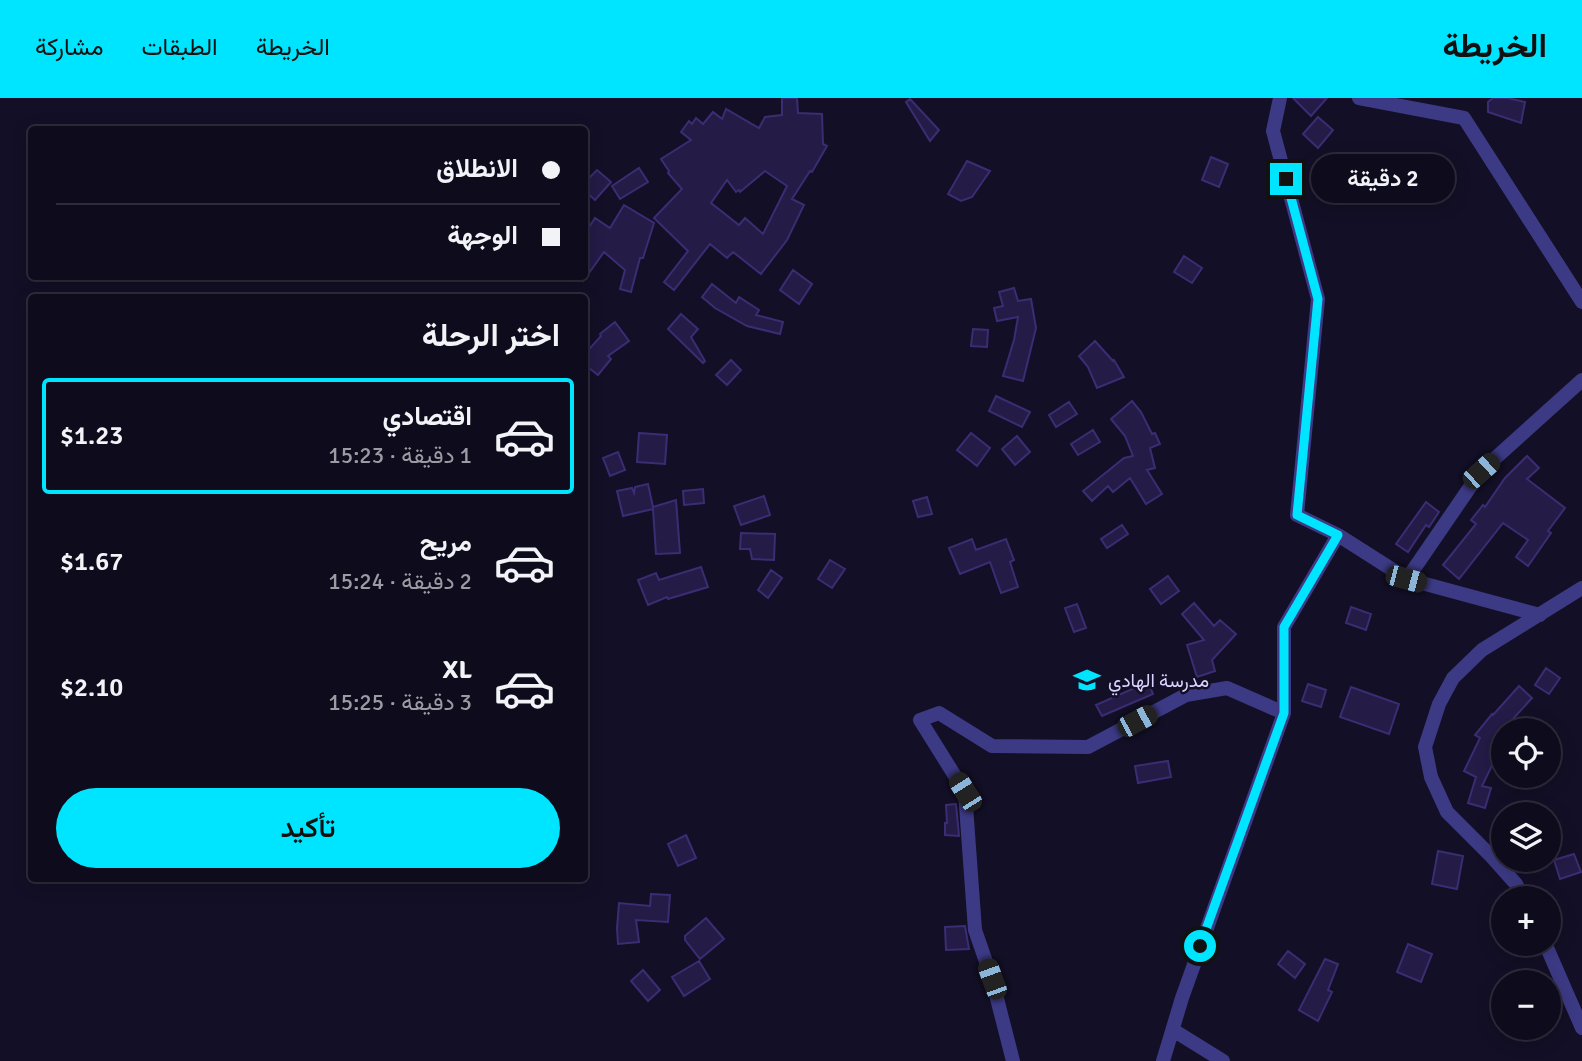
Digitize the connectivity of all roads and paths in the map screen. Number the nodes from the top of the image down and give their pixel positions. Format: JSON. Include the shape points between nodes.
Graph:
{"nodes":[{"id":1,"x":1280,"y":98,"type":"edge"},
{"id":2,"x":1359,"y":98,"type":"edge"},
{"id":3,"x":1582,"y":302,"type":"edge"},
{"id":4,"x":1582,"y":380,"type":"edge"},
{"id":5,"x":1338,"y":535,"type":"junction"},
{"id":6,"x":1406,"y":579,"type":"junction"},
{"id":7,"x":1582,"y":587,"type":"edge"},
{"id":8,"x":1539,"y":615,"type":"junction"},
{"id":9,"x":1284,"y":713,"type":"junction"},
{"id":10,"x":1517,"y":886,"type":"edge"},
{"id":11,"x":1551,"y":956,"type":"edge"},
{"id":12,"x":1582,"y":1028,"type":"edge"},
{"id":13,"x":1173,"y":1030,"type":"junction"},
{"id":14,"x":1013,"y":1061,"type":"edge"},
{"id":15,"x":1163,"y":1061,"type":"edge"},
{"id":16,"x":1223,"y":1061,"type":"edge"}],
"edges":[{"from":1,"to":5,"type":"street","via":[[1273,131],[1318,299],[1297,515]]},
{"from":2,"to":3,"type":"street","via":[[1464,118]]},
{"from":4,"to":6,"type":"street","via":[[1481,471]]},
{"from":5,"to":6,"type":"street"},
{"from":5,"to":9,"type":"street","via":[[1284,627]]},
{"from":6,"to":8,"type":"street"},
{"from":7,"to":8,"type":"street"},
{"from":8,"to":10,"type":"street","via":[[1482,650],[1453,678],[1439,704],[1426,747],[1431,777],[1447,812]]},
{"from":9,"to":13,"type":"street"},
{"from":9,"to":14,"type":"street","via":[[1227,688],[1186,695],[1088,747],[992,746],[939,713],[920,720],[965,792],[975,930]]},
{"from":11,"to":12,"type":"street"},
{"from":13,"to":15,"type":"street"},
{"from":13,"to":16,"type":"street"}]}
